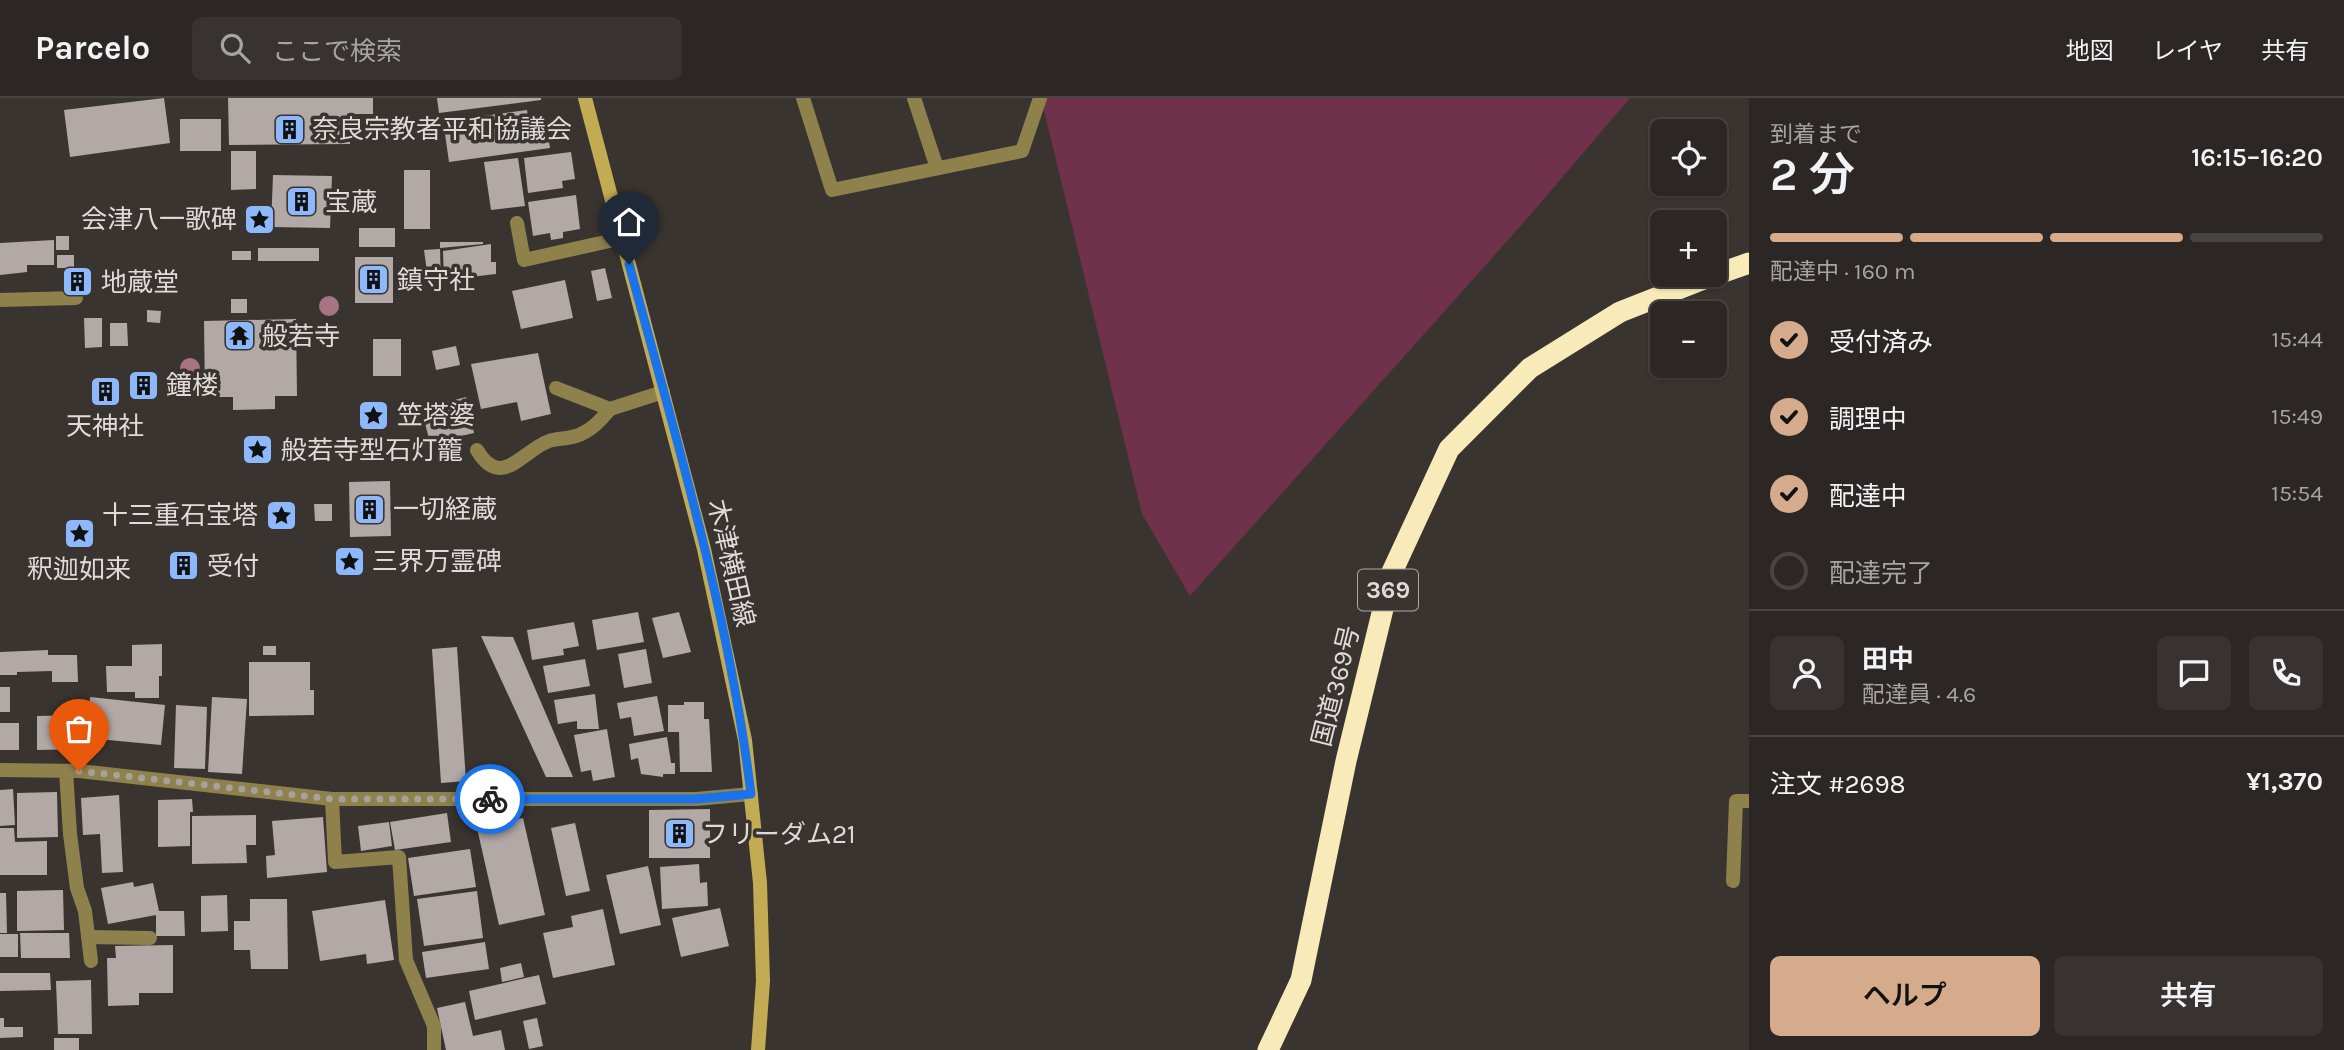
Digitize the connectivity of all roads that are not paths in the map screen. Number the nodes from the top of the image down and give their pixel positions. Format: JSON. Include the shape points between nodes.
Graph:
{"nodes":[{"id":1,"x":586,"y":98,"type":"edge"},
{"id":2,"x":803,"y":98,"type":"edge"},
{"id":3,"x":914,"y":98,"type":"edge"},
{"id":4,"x":1040,"y":98,"type":"edge"},
{"id":5,"x":937,"y":168,"type":"junction"},
{"id":6,"x":517,"y":223,"type":"dead end"},
{"id":7,"x":623,"y":238,"type":"junction"},
{"id":8,"x":1749,"y":262,"type":"edge"},
{"id":9,"x":1727,"y":270,"type":"edge"},
{"id":10,"x":1684,"y":287,"type":"edge"},
{"id":11,"x":76,"y":298,"type":"dead end"},
{"id":12,"x":0,"y":300,"type":"edge"},
{"id":13,"x":556,"y":388,"type":"dead end"},
{"id":14,"x":663,"y":392,"type":"junction"},
{"id":15,"x":610,"y":409,"type":"junction"},
{"id":16,"x":477,"y":450,"type":"dead end"},
{"id":17,"x":0,"y":770,"type":"edge"},
{"id":18,"x":66,"y":771,"type":"junction"},
{"id":19,"x":751,"y":794,"type":"junction"},
{"id":20,"x":332,"y":799,"type":"junction"},
{"id":21,"x":1749,"y":801,"type":"edge"},
{"id":22,"x":1733,"y":881,"type":"dead end"},
{"id":23,"x":88,"y":937,"type":"junction"},
{"id":24,"x":150,"y":938,"type":"dead end"},
{"id":25,"x":91,"y":961,"type":"dead end"},
{"id":26,"x":434,"y":1050,"type":"edge"},
{"id":27,"x":758,"y":1050,"type":"edge"},
{"id":28,"x":1268,"y":1050,"type":"edge"}],
"edges":[{"from":1,"to":7,"type":"main road","name":"木津横田線"},
{"from":2,"to":5,"type":"street","via":[[832,190]]},
{"from":3,"to":5,"type":"street"},
{"from":4,"to":5,"type":"street","via":[[1022,151]]},
{"from":6,"to":7,"type":"street","via":[[524,260]]},
{"from":7,"to":14,"type":"main road","name":"木津横田線"},
{"from":8,"to":9,"type":"highway","name":"国道369号","number":"369"},
{"from":10,"to":28,"type":"highway","name":"国道369号","number":"369","via":[[1620,312],[1530,368],[1449,449],[1392,572],[1346,761],[1301,980]]},
{"from":11,"to":12,"type":"street"},
{"from":13,"to":15,"type":"street"},
{"from":14,"to":15,"type":"street"},
{"from":14,"to":19,"type":"main road","name":"木津横田線","via":[[721,622]]},
{"from":15,"to":16,"type":"street","via":[[594,428],[547,442],[515,465],[498,469],[483,461]]},
{"from":17,"to":18,"type":"street"},
{"from":18,"to":20,"type":"street"},
{"from":18,"to":23,"type":"street","via":[[77,888]]},
{"from":19,"to":20,"type":"street","via":[[696,799]]},
{"from":19,"to":27,"type":"main road","name":"木津横田線","via":[[764,981]]},
{"from":20,"to":26,"type":"street","via":[[335,862],[399,857],[407,960],[434,1026]]},
{"from":21,"to":22,"type":"street","via":[[1736,801]]},
{"from":23,"to":24,"type":"street"},
{"from":23,"to":25,"type":"street"}]}
